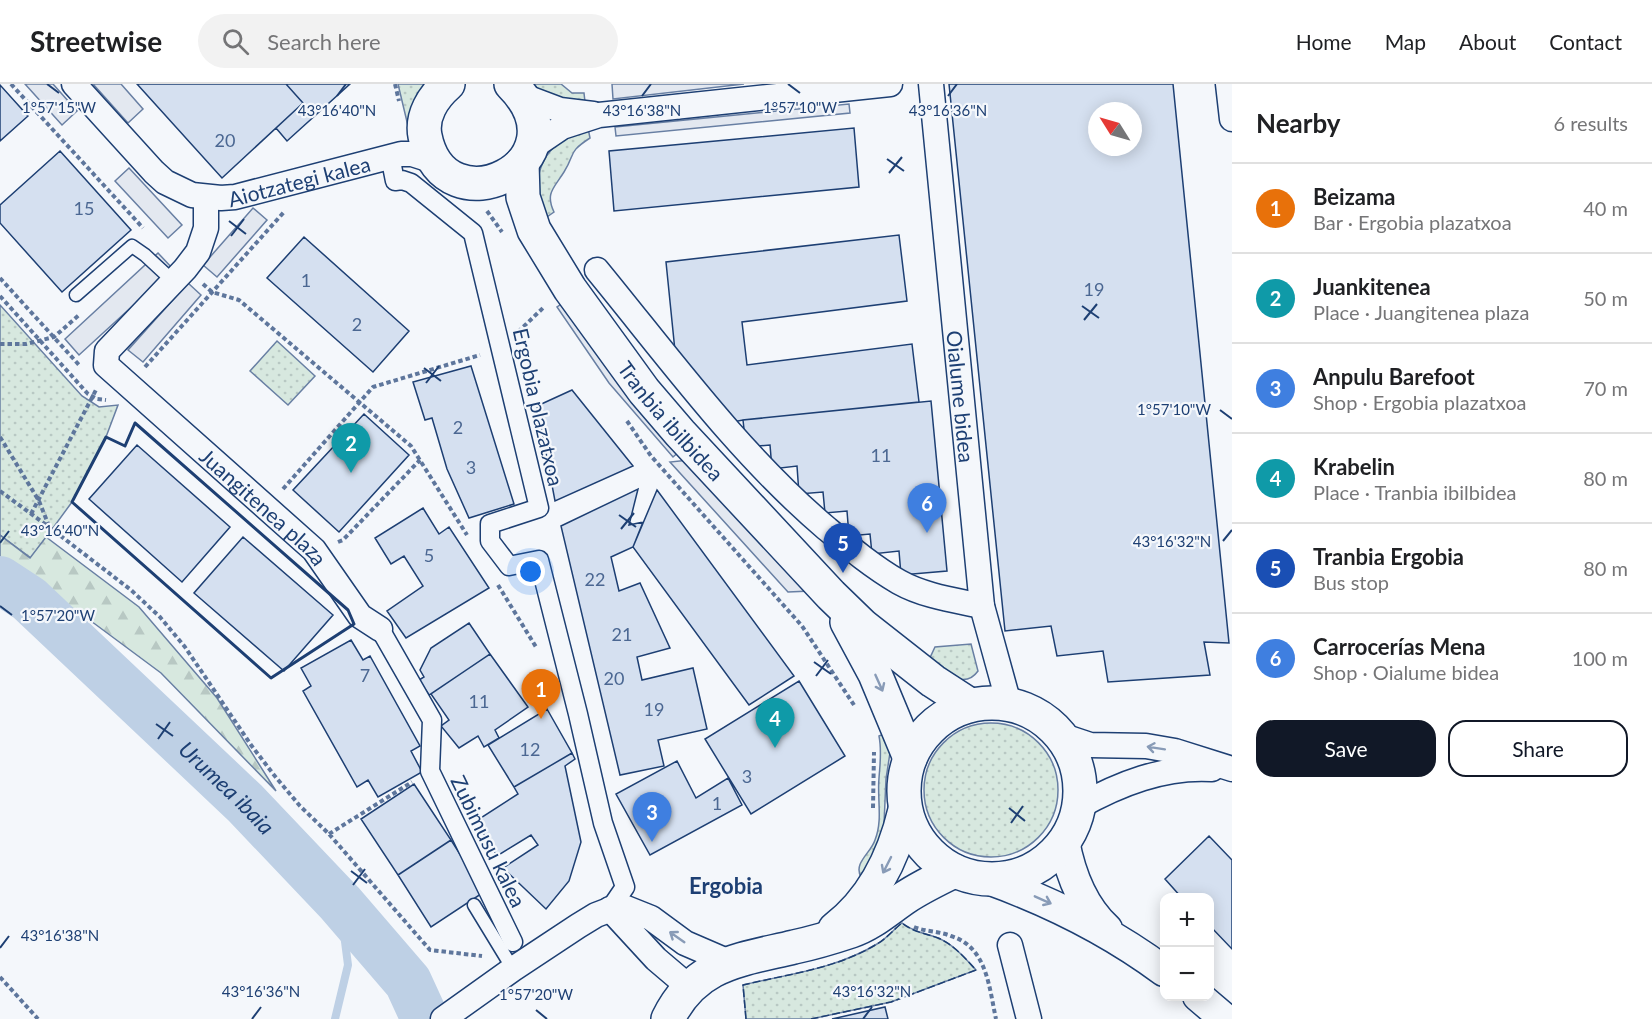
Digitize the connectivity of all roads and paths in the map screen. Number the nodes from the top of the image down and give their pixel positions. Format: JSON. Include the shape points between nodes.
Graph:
{"nodes":[{"id":1,"x":11,"y":84,"type":"edge"},
{"id":2,"x":74,"y":84,"type":"edge"},
{"id":3,"x":890,"y":84,"type":"edge"},
{"id":4,"x":931,"y":84,"type":"edge"},
{"id":5,"x":1228,"y":84,"type":"edge"},
{"id":6,"x":443,"y":86,"type":"edge"},
{"id":7,"x":517,"y":90,"type":"edge"},
{"id":8,"x":598,"y":115,"type":"junction"},
{"id":9,"x":1232,"y":119,"type":"edge"},
{"id":10,"x":425,"y":124,"type":"junction"},
{"id":11,"x":527,"y":155,"type":"junction"},
{"id":12,"x":390,"y":156,"type":"junction"},
{"id":13,"x":434,"y":160,"type":"junction"},
{"id":14,"x":476,"y":184,"type":"junction"},
{"id":15,"x":206,"y":198,"type":"junction"},
{"id":16,"x":146,"y":230,"type":"dead end"},
{"id":17,"x":534,"y":230,"type":"junction"},
{"id":18,"x":597,"y":270,"type":"dead end"},
{"id":19,"x":179,"y":275,"type":"junction"},
{"id":20,"x":0,"y":278,"type":"edge"},
{"id":21,"x":76,"y":295,"type":"dead end"},
{"id":22,"x":549,"y":303,"type":"dead end"},
{"id":23,"x":502,"y":349,"type":"junction"},
{"id":24,"x":83,"y":370,"type":"dead end"},
{"id":25,"x":98,"y":386,"type":"dead end"},
{"id":26,"x":135,"y":391,"type":"joint"},
{"id":27,"x":361,"y":402,"type":"junction"},
{"id":28,"x":625,"y":418,"type":"dead end"},
{"id":29,"x":0,"y":437,"type":"edge"},
{"id":30,"x":420,"y":460,"type":"junction"},
{"id":31,"x":0,"y":491,"type":"edge"},
{"id":32,"x":39,"y":501,"type":"junction"},
{"id":33,"x":267,"y":507,"type":"junction"},
{"id":34,"x":31,"y":514,"type":"junction"},
{"id":35,"x":49,"y":526,"type":"junction"},
{"id":36,"x":471,"y":541,"type":"dead end"},
{"id":37,"x":314,"y":550,"type":"junction"},
{"id":38,"x":496,"y":582,"type":"dead end"},
{"id":39,"x":831,"y":595,"type":"junction"},
{"id":40,"x":982,"y":606,"type":"junction"},
{"id":41,"x":380,"y":629,"type":"joint"},
{"id":42,"x":540,"y":653,"type":"dead end"},
{"id":43,"x":1009,"y":704,"type":"junction"},
{"id":44,"x":970,"y":705,"type":"junction"},
{"id":45,"x":858,"y":712,"type":"dead end"},
{"id":46,"x":1060,"y":735,"type":"junction"},
{"id":47,"x":874,"y":744,"type":"dead end"},
{"id":48,"x":910,"y":758,"type":"junction"},
{"id":49,"x":1232,"y":770,"type":"edge"},
{"id":50,"x":430,"y":771,"type":"junction"},
{"id":51,"x":1078,"y":807,"type":"junction"},
{"id":52,"x":905,"y":810,"type":"junction"},
{"id":53,"x":873,"y":812,"type":"dead end"},
{"id":54,"x":329,"y":834,"type":"junction"},
{"id":55,"x":1064,"y":841,"type":"junction"},
{"id":56,"x":954,"y":871,"type":"junction"},
{"id":57,"x":988,"y":879,"type":"junction"},
{"id":58,"x":474,"y":905,"type":"dead end"},
{"id":59,"x":610,"y":909,"type":"junction"},
{"id":60,"x":889,"y":910,"type":"junction"},
{"id":61,"x":822,"y":939,"type":"junction"},
{"id":62,"x":1118,"y":939,"type":"junction"},
{"id":63,"x":1010,"y":945,"type":"dead end"},
{"id":64,"x":508,"y":960,"type":"junction"},
{"id":65,"x":729,"y":962,"type":"junction"},
{"id":66,"x":1160,"y":968,"type":"edge"},
{"id":67,"x":0,"y":977,"type":"edge"},
{"id":68,"x":689,"y":987,"type":"junction"},
{"id":69,"x":1204,"y":1001,"type":"edge"},
{"id":70,"x":38,"y":1019,"type":"edge"},
{"id":71,"x":443,"y":1019,"type":"edge"},
{"id":72,"x":668,"y":1019,"type":"edge"},
{"id":73,"x":996,"y":1019,"type":"edge"},
{"id":74,"x":1029,"y":1019,"type":"edge"},
{"id":75,"x":1225,"y":1019,"type":"edge"}],
"edges":[{"from":1,"to":16,"type":"path"},
{"from":2,"to":15,"type":"street","name":"Aiotzategi kalea","via":[[165,182]]},
{"from":3,"to":8,"type":"street"},
{"from":4,"to":40,"type":"street","name":"Oialume bidea"},
{"from":5,"to":9,"type":"street"},
{"from":6,"to":10,"type":"main road","via":[[431,103]]},
{"from":7,"to":8,"type":"street","via":[[560,110]]},
{"from":7,"to":11,"type":"main road","name":"Tranbia ibilbidea","via":[[532,112],[534,130]]},
{"from":8,"to":11,"type":"street","via":[[562,127]]},
{"from":10,"to":12,"type":"street","name":"Aiotzategi kalea"},
{"from":10,"to":13,"type":"main road","via":[[427,146]]},
{"from":11,"to":14,"type":"main road","via":[[501,179]]},
{"from":11,"to":17,"type":"main road","name":"Tranbia ibilbidea","via":[[524,197]]},
{"from":12,"to":13,"type":"street","name":"Aiotzategi kalea","via":[[412,154]]},
{"from":12,"to":15,"type":"street","name":"Aiotzategi kalea","via":[[235,196]]},
{"from":12,"to":23,"type":"street","name":"Ergobia plazatxoa","via":[[395,181],[411,183],[473,233]]},
{"from":13,"to":14,"type":"main road","name":"Tranbia ibilbidea","via":[[446,172]]},
{"from":14,"to":17,"type":"main road","name":"Tranbia ibilbidea","via":[[508,204]]},
{"from":15,"to":19,"type":"street","name":"Aiotzategi kalea","via":[[206,228],[198,252]]},
{"from":17,"to":39,"type":"main road","name":"Tranbia ibilbidea","via":[[570,289],[644,391]]},
{"from":18,"to":40,"type":"street","via":[[719,421],[797,503],[861,557],[900,583],[937,597]]},
{"from":19,"to":21,"type":"lane","via":[[132,246]]},
{"from":19,"to":26,"type":"street","name":"Aiotzategi kalea","via":[[107,351],[106,365]]},
{"from":19,"to":27,"type":"path","via":[[239,300]]},
{"from":20,"to":24,"type":"path"},
{"from":22,"to":23,"type":"path"},
{"from":23,"to":27,"type":"path","via":[[374,387]]},
{"from":23,"to":59,"type":"street","name":"Ergobia plazatxoa","via":[[539,508],[490,524],[490,541],[509,566],[539,560],[603,823],[625,887]]},
{"from":25,"to":32,"type":"path"},
{"from":26,"to":33,"type":"street","name":"Juangitenea plaza"},
{"from":27,"to":30,"type":"path","via":[[411,446]]},
{"from":27,"to":33,"type":"path"},
{"from":28,"to":45,"type":"path","via":[[651,456],[802,626]]},
{"from":29,"to":32,"type":"path"},
{"from":30,"to":36,"type":"path"},
{"from":30,"to":37,"type":"path","via":[[343,540]]},
{"from":31,"to":34,"type":"path"},
{"from":32,"to":34,"type":"path"},
{"from":32,"to":35,"type":"path"},
{"from":33,"to":37,"type":"street","name":"Juangitenea plaza"},
{"from":34,"to":35,"type":"path"},
{"from":35,"to":54,"type":"path","via":[[160,617],[274,776]]},
{"from":37,"to":41,"type":"street","name":"Juangitenea plaza","via":[[360,616]]},
{"from":38,"to":42,"type":"path"},
{"from":39,"to":44,"type":"main road","name":"Tranbia ibilbidea","via":[[897,655]]},
{"from":39,"to":48,"type":"main road","name":"Tranbia ibilbidea","one_way":true,"via":[[874,674]]},
{"from":40,"to":43,"type":"street","name":"Oialume bidea"},
{"from":41,"to":50,"type":"street","name":"Zubimusu kalea","via":[[432,720]]},
{"from":43,"to":44,"type":"main road"},
{"from":43,"to":46,"type":"main road","via":[[1037,715]]},
{"from":44,"to":48,"type":"main road","via":[[933,724]]},
{"from":49,"to":46,"type":"street","one_way":true,"via":[[1175,751],[1090,745]]},
{"from":46,"to":51,"type":"main road","via":[[1077,769]]},
{"from":47,"to":53,"type":"path"},
{"from":48,"to":52,"type":"main road","via":[[903,792]]},
{"from":49,"to":51,"type":"street","via":[[1153,775]]},
{"from":50,"to":54,"type":"path"},
{"from":50,"to":64,"type":"street","name":"Zubimusu kalea"},
{"from":51,"to":55,"type":"main road"},
{"from":52,"to":56,"type":"main road","via":[[923,846]]},
{"from":52,"to":61,"type":"main road","one_way":true,"via":[[890,861],[877,884],[843,923]]},
{"from":54,"to":64,"type":"path","via":[[430,950]]},
{"from":55,"to":57,"type":"main road","via":[[1023,873]]},
{"from":55,"to":62,"type":"street","via":[[1081,893]]},
{"from":56,"to":57,"type":"main road"},
{"from":56,"to":60,"type":"main road"},
{"from":57,"to":62,"type":"street","one_way":true,"via":[[1055,905]]},
{"from":58,"to":64,"type":"lane"},
{"from":59,"to":64,"type":"street"},
{"from":65,"to":59,"type":"street","one_way":true,"via":[[685,943],[639,912]]},
{"from":59,"to":68,"type":"street","via":[[650,953]]},
{"from":60,"to":61,"type":"main road","via":[[852,931]]},
{"from":60,"to":73,"type":"path","via":[[920,929],[949,934],[972,948],[983,962]]},
{"from":61,"to":65,"type":"main road"},
{"from":62,"to":66,"type":"street"},
{"from":63,"to":74,"type":"street"},
{"from":64,"to":71,"type":"street"},
{"from":65,"to":68,"type":"main road"},
{"from":67,"to":70,"type":"path"},
{"from":68,"to":72,"type":"main road"},
{"from":69,"to":75,"type":"street"}]}
